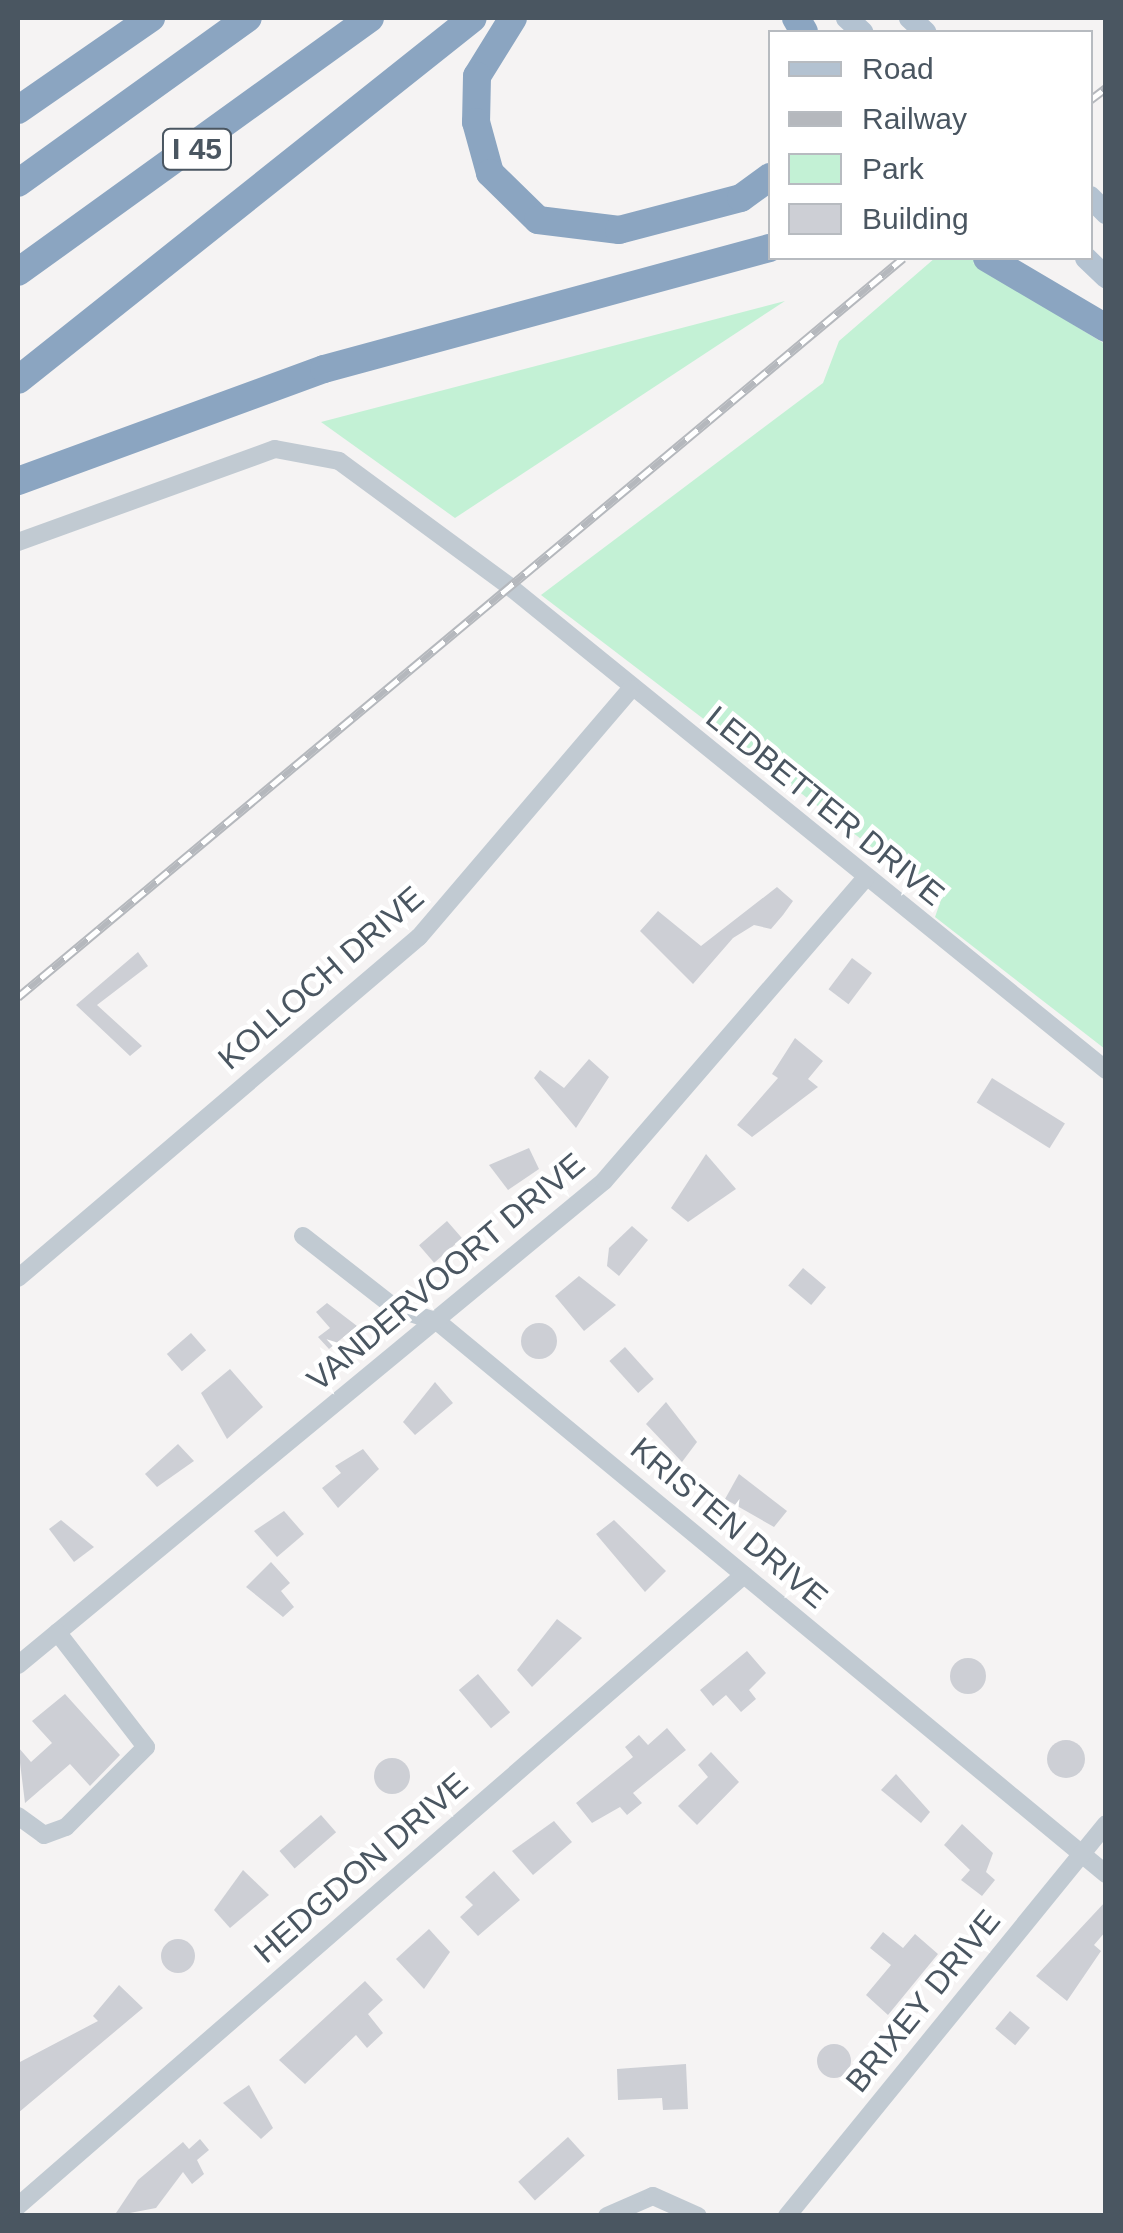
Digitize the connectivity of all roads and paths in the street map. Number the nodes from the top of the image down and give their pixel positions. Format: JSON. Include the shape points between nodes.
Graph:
{"nodes":[{"id":1,"x":151,"y":18,"type":"edge"},
{"id":2,"x":248,"y":18,"type":"edge"},
{"id":3,"x":370,"y":18,"type":"edge"},
{"id":4,"x":472,"y":18,"type":"edge"},
{"id":5,"x":513,"y":18,"type":"edge"},
{"id":6,"x":18,"y":110,"type":"edge"},
{"id":7,"x":768,"y":178,"type":"edge"},
{"id":8,"x":18,"y":182,"type":"edge"},
{"id":9,"x":768,"y":249,"type":"edge"},
{"id":10,"x":993,"y":260,"type":"edge"},
{"id":11,"x":1088,"y":260,"type":"edge"},
{"id":12,"x":18,"y":272,"type":"edge"},
{"id":13,"x":1106,"y":278,"type":"edge"},
{"id":14,"x":1106,"y":328,"type":"edge"},
{"id":15,"x":18,"y":380,"type":"edge"},
{"id":16,"x":18,"y":481,"type":"edge"},
{"id":17,"x":18,"y":542,"type":"edge"},
{"id":18,"x":631,"y":689,"type":"junction"},
{"id":19,"x":866,"y":877,"type":"junction"},
{"id":20,"x":1106,"y":1070,"type":"edge"},
{"id":21,"x":303,"y":1236,"type":"dead end"},
{"id":22,"x":18,"y":1278,"type":"edge"},
{"id":23,"x":438,"y":1322,"type":"junction"},
{"id":24,"x":744,"y":1575,"type":"junction"},
{"id":25,"x":56,"y":1632,"type":"junction"},
{"id":26,"x":18,"y":1665,"type":"edge"},
{"id":27,"x":18,"y":1816,"type":"edge"},
{"id":28,"x":1106,"y":1824,"type":"edge"},
{"id":29,"x":1082,"y":1854,"type":"junction"},
{"id":30,"x":1106,"y":1874,"type":"edge"},
{"id":31,"x":18,"y":2206,"type":"edge"},
{"id":32,"x":607,"y":2215,"type":"edge"},
{"id":33,"x":698,"y":2216,"type":"edge"},
{"id":34,"x":787,"y":2216,"type":"edge"}],
"edges":[{"from":1,"to":6,"type":"highway"},
{"from":2,"to":8,"type":"highway","number":"I 45"},
{"from":3,"to":12,"type":"highway","number":"I 45"},
{"from":4,"to":15,"type":"highway"},
{"from":5,"to":7,"type":"highway","via":[[481,64],[476,122],[490,173],[538,220],[619,230],[741,198]]},
{"from":9,"to":16,"type":"highway","via":[[324,369]]},
{"from":10,"to":14,"type":"highway"},
{"from":11,"to":13,"type":"main road"},
{"from":17,"to":18,"type":"street","name":"LEDBETTER DRIVE","via":[[257,454],[308,451],[375,482]]},
{"from":18,"to":19,"type":"street","name":"LEDBETTER DRIVE"},
{"from":18,"to":22,"type":"street","name":"KOLLOCH DRIVE","via":[[420,937]]},
{"from":19,"to":20,"type":"street","name":"LEDBETTER DRIVE"},
{"from":19,"to":23,"type":"street","name":"VANDERVOORT DRIVE","via":[[648,1138]]},
{"from":21,"to":23,"type":"street","name":"KRISTEN DRIVE","via":[[395,1308]]},
{"from":23,"to":24,"type":"street","name":"KRISTEN DRIVE"},
{"from":23,"to":25,"type":"street","name":"VANDERVOORT DRIVE"},
{"from":24,"to":29,"type":"street","name":"KRISTEN DRIVE"},
{"from":24,"to":31,"type":"street","name":"HEDGDON DRIVE"},
{"from":25,"to":26,"type":"street","name":"VANDERVOORT DRIVE"},
{"from":25,"to":27,"type":"street","via":[[146,1747],[66,1827],[44,1835]]},
{"from":28,"to":29,"type":"street","name":"BRIXEY DRIVE"},
{"from":29,"to":30,"type":"street","name":"KRISTEN DRIVE"},
{"from":29,"to":34,"type":"street","name":"BRIXEY DRIVE"},
{"from":32,"to":33,"type":"street","via":[[653,2196]]}]}
